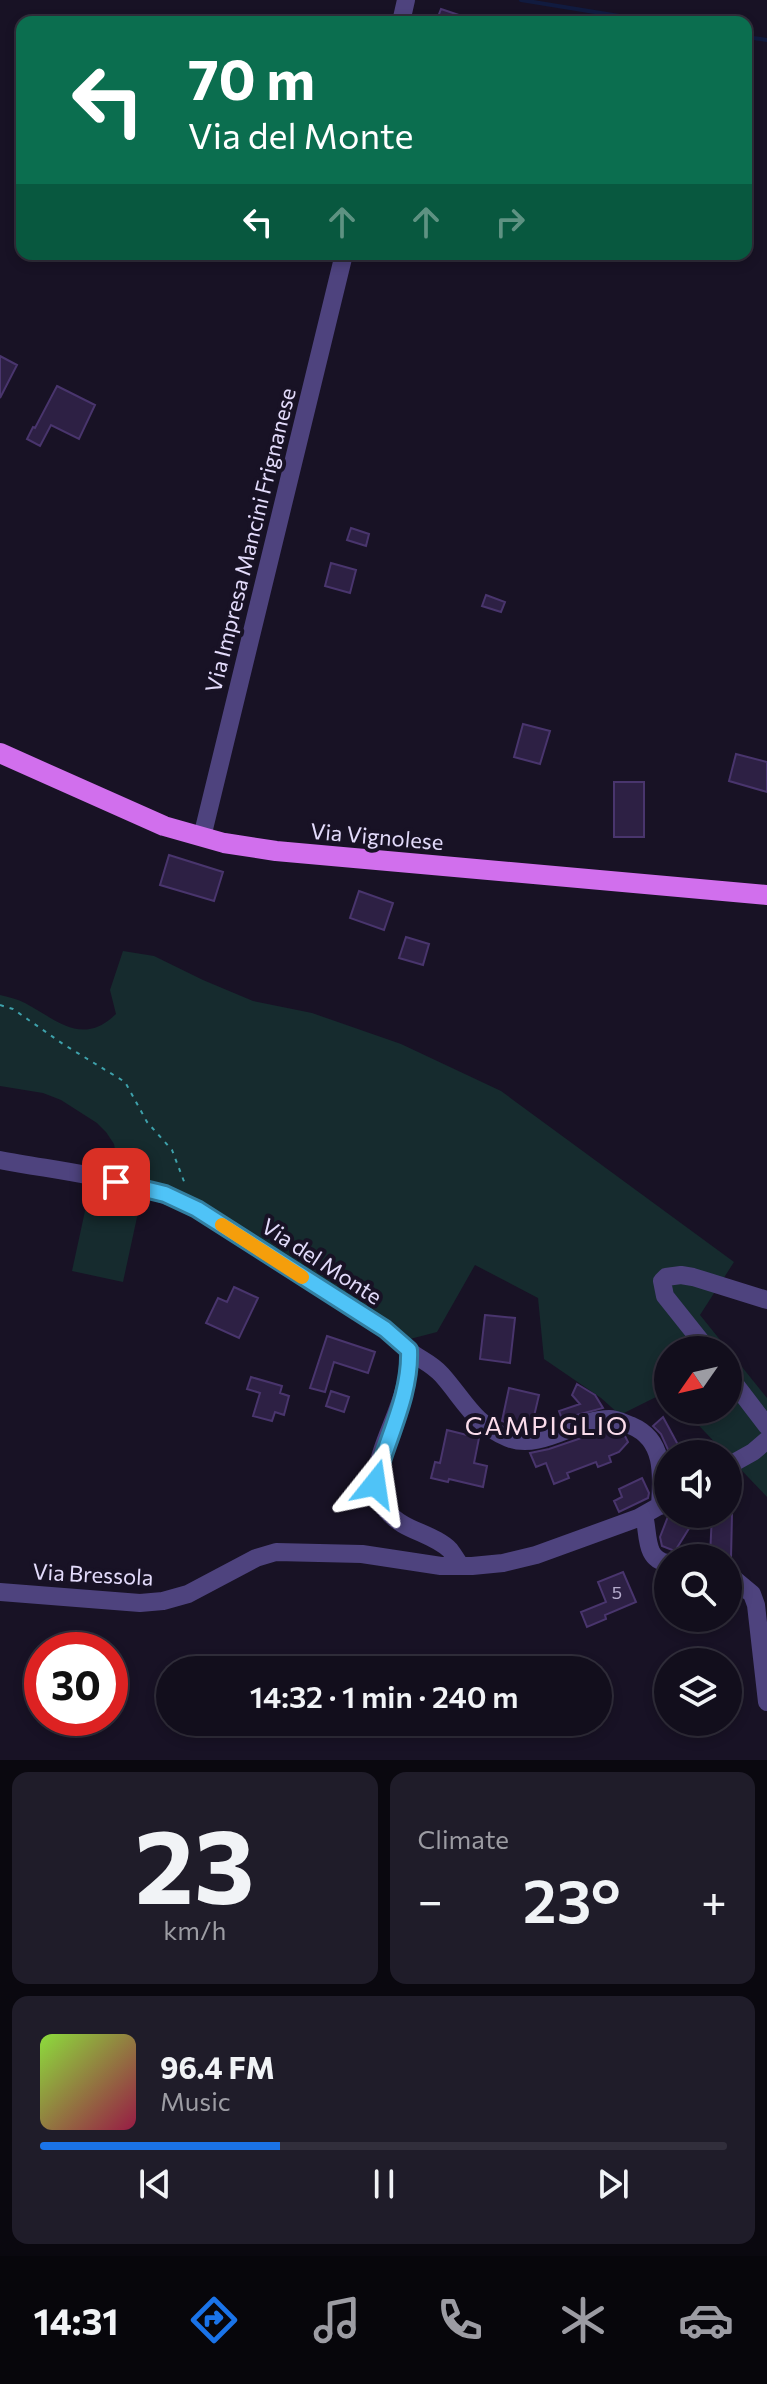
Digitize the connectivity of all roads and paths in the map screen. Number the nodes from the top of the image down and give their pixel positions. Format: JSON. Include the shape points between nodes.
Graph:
{"nodes":[{"id":1,"x":343,"y":260,"type":"edge"},
{"id":2,"x":0,"y":753,"type":"edge"},
{"id":3,"x":202,"y":837,"type":"junction"},
{"id":4,"x":767,"y":895,"type":"edge"},
{"id":5,"x":0,"y":1005,"type":"edge"},
{"id":6,"x":0,"y":1160,"type":"edge"},
{"id":7,"x":185,"y":1203,"type":"junction"},
{"id":8,"x":767,"y":1300,"type":"edge"},
{"id":9,"x":697,"y":1336,"type":"edge"},
{"id":10,"x":409,"y":1350,"type":"junction"},
{"id":11,"x":742,"y":1393,"type":"edge"},
{"id":12,"x":767,"y":1426,"type":"edge"},
{"id":13,"x":767,"y":1440,"type":"edge"},
{"id":14,"x":654,"y":1446,"type":"edge"},
{"id":15,"x":742,"y":1458,"type":"edge"},
{"id":16,"x":654,"y":1508,"type":"edge"},
{"id":17,"x":654,"y":1526,"type":"edge"},
{"id":18,"x":654,"y":1556,"type":"edge"},
{"id":19,"x":461,"y":1566,"type":"junction"},
{"id":20,"x":742,"y":1586,"type":"edge"},
{"id":21,"x":0,"y":1592,"type":"edge"},
{"id":22,"x":767,"y":1702,"type":"edge"}],
"edges":[{"from":1,"to":3,"type":"street","name":"Via Impresa Mancini Frignanese"},
{"from":2,"to":3,"type":"main road","name":"Via Vignolese","via":[[164,826]]},
{"from":3,"to":4,"type":"main road","name":"Via Vignolese","via":[[276,851]]},
{"from":5,"to":7,"type":"path","via":[[125,1082],[147,1122],[172,1150],[186,1188]]},
{"from":6,"to":7,"type":"street","name":"Via del Monte","via":[[142,1188]]},
{"from":7,"to":10,"type":"street","name":"Via del Monte","via":[[385,1329]]},
{"from":8,"to":9,"type":"street","via":[[693,1277],[666,1277],[665,1296]]},
{"from":10,"to":14,"type":"street","name":"Via del Monte","via":[[436,1370],[473,1416],[510,1439],[540,1438],[610,1419],[638,1428]]},
{"from":10,"to":19,"type":"street","via":[[406,1386],[375,1484],[377,1497],[389,1514],[443,1545]]},
{"from":11,"to":12,"type":"street"},
{"from":13,"to":15,"type":"street"},
{"from":16,"to":19,"type":"street","name":"Via Bressola","via":[[536,1555]]},
{"from":17,"to":18,"type":"street","name":"Via del Monte"},
{"from":19,"to":21,"type":"street","name":"Via Bressola","via":[[362,1554],[276,1552],[163,1601]]},
{"from":20,"to":22,"type":"street","via":[[756,1605]]}]}
